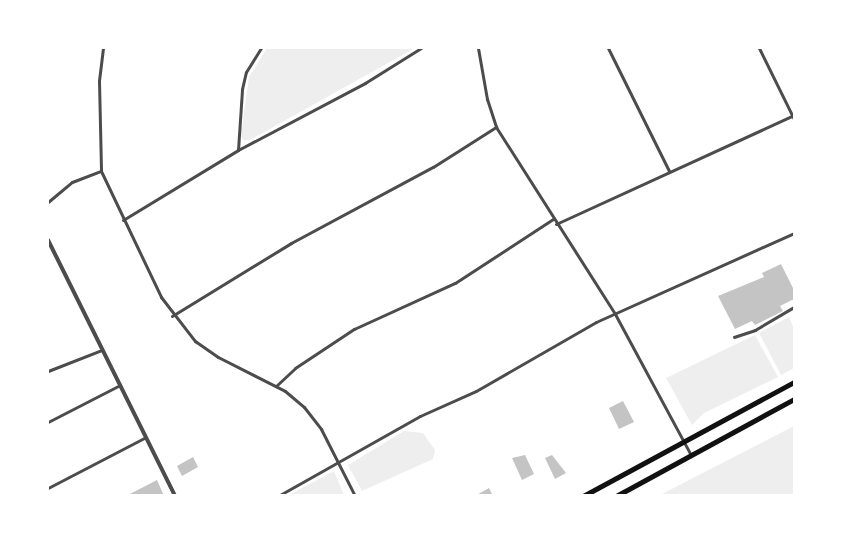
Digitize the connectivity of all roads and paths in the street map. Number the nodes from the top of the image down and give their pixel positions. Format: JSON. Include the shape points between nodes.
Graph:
{"nodes":[{"id":1,"x":103,"y":48,"type":"edge"},
{"id":2,"x":261,"y":48,"type":"edge"},
{"id":3,"x":421,"y":48,"type":"edge"},
{"id":4,"x":478,"y":48,"type":"edge"},
{"id":5,"x":608,"y":48,"type":"edge"},
{"id":6,"x":759,"y":48,"type":"edge"},
{"id":7,"x":794,"y":117,"type":"edge"},
{"id":8,"x":496,"y":127,"type":"junction"},
{"id":9,"x":238,"y":150,"type":"junction"},
{"id":10,"x":101,"y":171,"type":"junction"},
{"id":11,"x":670,"y":171,"type":"junction"},
{"id":12,"x":48,"y":202,"type":"edge"},
{"id":13,"x":553,"y":219,"type":"junction"},
{"id":14,"x":123,"y":220,"type":"junction"},
{"id":15,"x":556,"y":224,"type":"junction"},
{"id":16,"x":794,"y":233,"type":"edge"},
{"id":17,"x":48,"y":240,"type":"edge"},
{"id":18,"x":794,"y":307,"type":"edge"},
{"id":19,"x":615,"y":314,"type":"junction"},
{"id":20,"x":172,"y":316,"type":"junction"},
{"id":21,"x":734,"y":337,"type":"dead end"},
{"id":22,"x":102,"y":350,"type":"junction"},
{"id":23,"x":48,"y":371,"type":"edge"},
{"id":24,"x":794,"y":382,"type":"edge"},
{"id":25,"x":120,"y":385,"type":"junction"},
{"id":26,"x":276,"y":386,"type":"junction"},
{"id":27,"x":794,"y":399,"type":"edge"},
{"id":28,"x":48,"y":422,"type":"edge"},
{"id":29,"x":146,"y":438,"type":"junction"},
{"id":30,"x":684,"y":442,"type":"junction"},
{"id":31,"x":691,"y":455,"type":"junction"},
{"id":32,"x":339,"y":463,"type":"junction"},
{"id":33,"x":48,"y":488,"type":"edge"},
{"id":34,"x":175,"y":496,"type":"edge"},
{"id":35,"x":278,"y":496,"type":"edge"},
{"id":36,"x":355,"y":496,"type":"edge"},
{"id":37,"x":583,"y":496,"type":"edge"},
{"id":38,"x":616,"y":496,"type":"edge"}],
"edges":[{"from":1,"to":10,"type":"street","via":[[99,81]]},
{"from":2,"to":9,"type":"street","via":[[246,72],[242,88]]},
{"from":3,"to":9,"type":"street"},
{"from":4,"to":8,"type":"street","via":[[487,99]]},
{"from":5,"to":11,"type":"street"},
{"from":6,"to":7,"type":"street"},
{"from":7,"to":11,"type":"street"},
{"from":8,"to":13,"type":"street"},
{"from":8,"to":20,"type":"street","via":[[433,167],[291,243]]},
{"from":9,"to":14,"type":"street"},
{"from":10,"to":12,"type":"street","via":[[72,182]]},
{"from":10,"to":14,"type":"street"},
{"from":11,"to":15,"type":"street"},
{"from":13,"to":15,"type":"street"},
{"from":13,"to":26,"type":"street","via":[[455,283],[354,329],[295,368]]},
{"from":14,"to":20,"type":"street"},
{"from":15,"to":19,"type":"street"},
{"from":16,"to":19,"type":"street"},
{"from":17,"to":22,"type":"street"},
{"from":18,"to":21,"type":"street","via":[[755,330]]},
{"from":19,"to":30,"type":"street"},
{"from":19,"to":32,"type":"street"},
{"from":20,"to":26,"type":"street","via":[[206,349]]},
{"from":22,"to":23,"type":"street"},
{"from":22,"to":25,"type":"street"},
{"from":24,"to":30,"type":"main road"},
{"from":25,"to":28,"type":"street"},
{"from":25,"to":29,"type":"street"},
{"from":26,"to":32,"type":"street","via":[[294,398],[312,417]]},
{"from":27,"to":31,"type":"main road"},
{"from":29,"to":33,"type":"street"},
{"from":29,"to":34,"type":"street"},
{"from":30,"to":31,"type":"street"},
{"from":30,"to":37,"type":"main road"},
{"from":31,"to":38,"type":"main road"},
{"from":32,"to":35,"type":"street"},
{"from":32,"to":36,"type":"street"}]}
